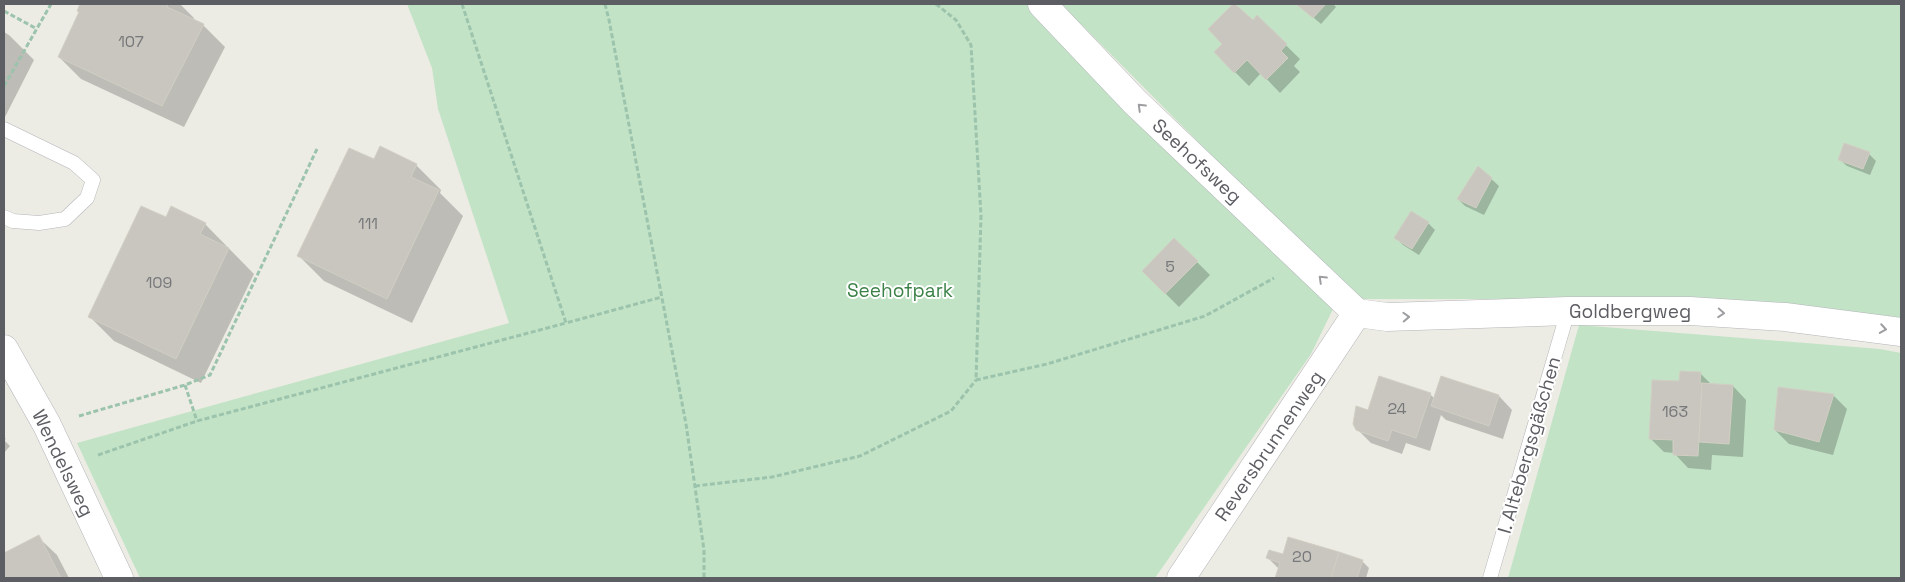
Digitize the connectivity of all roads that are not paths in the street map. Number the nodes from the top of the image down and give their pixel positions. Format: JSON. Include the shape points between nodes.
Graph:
{"nodes":[{"id":1,"x":1042,"y":4,"type":"edge"},
{"id":2,"x":4,"y":129,"type":"edge"},
{"id":3,"x":4,"y":217,"type":"edge"},
{"id":4,"x":1568,"y":311,"type":"junction"},
{"id":5,"x":1357,"y":313,"type":"junction"},
{"id":6,"x":1901,"y":332,"type":"edge"},
{"id":7,"x":4,"y":350,"type":"edge"},
{"id":8,"x":119,"y":578,"type":"edge"},
{"id":9,"x":1181,"y":578,"type":"edge"},
{"id":10,"x":1490,"y":578,"type":"edge"}],
"edges":[{"from":5,"to":1,"type":"street","name":"Seehofsweg","one_way":true,"via":[[1135,102]]},
{"from":2,"to":3,"type":"lane","via":[[74,164],[93,180],[87,198],[65,219],[39,223]]},
{"from":5,"to":4,"type":"street","name":"Goldbergweg","one_way":true,"via":[[1387,318]]},
{"from":4,"to":6,"type":"street","name":"Goldbergweg","one_way":true,"via":[[1709,312],[1785,317]]},
{"from":4,"to":10,"type":"lane","name":"I. Altebergsgäßchen"},
{"from":5,"to":9,"type":"street","name":"Reversbrunnenweg"},
{"from":7,"to":8,"type":"street","name":"Wendelsweg","via":[[47,425]]}]}
